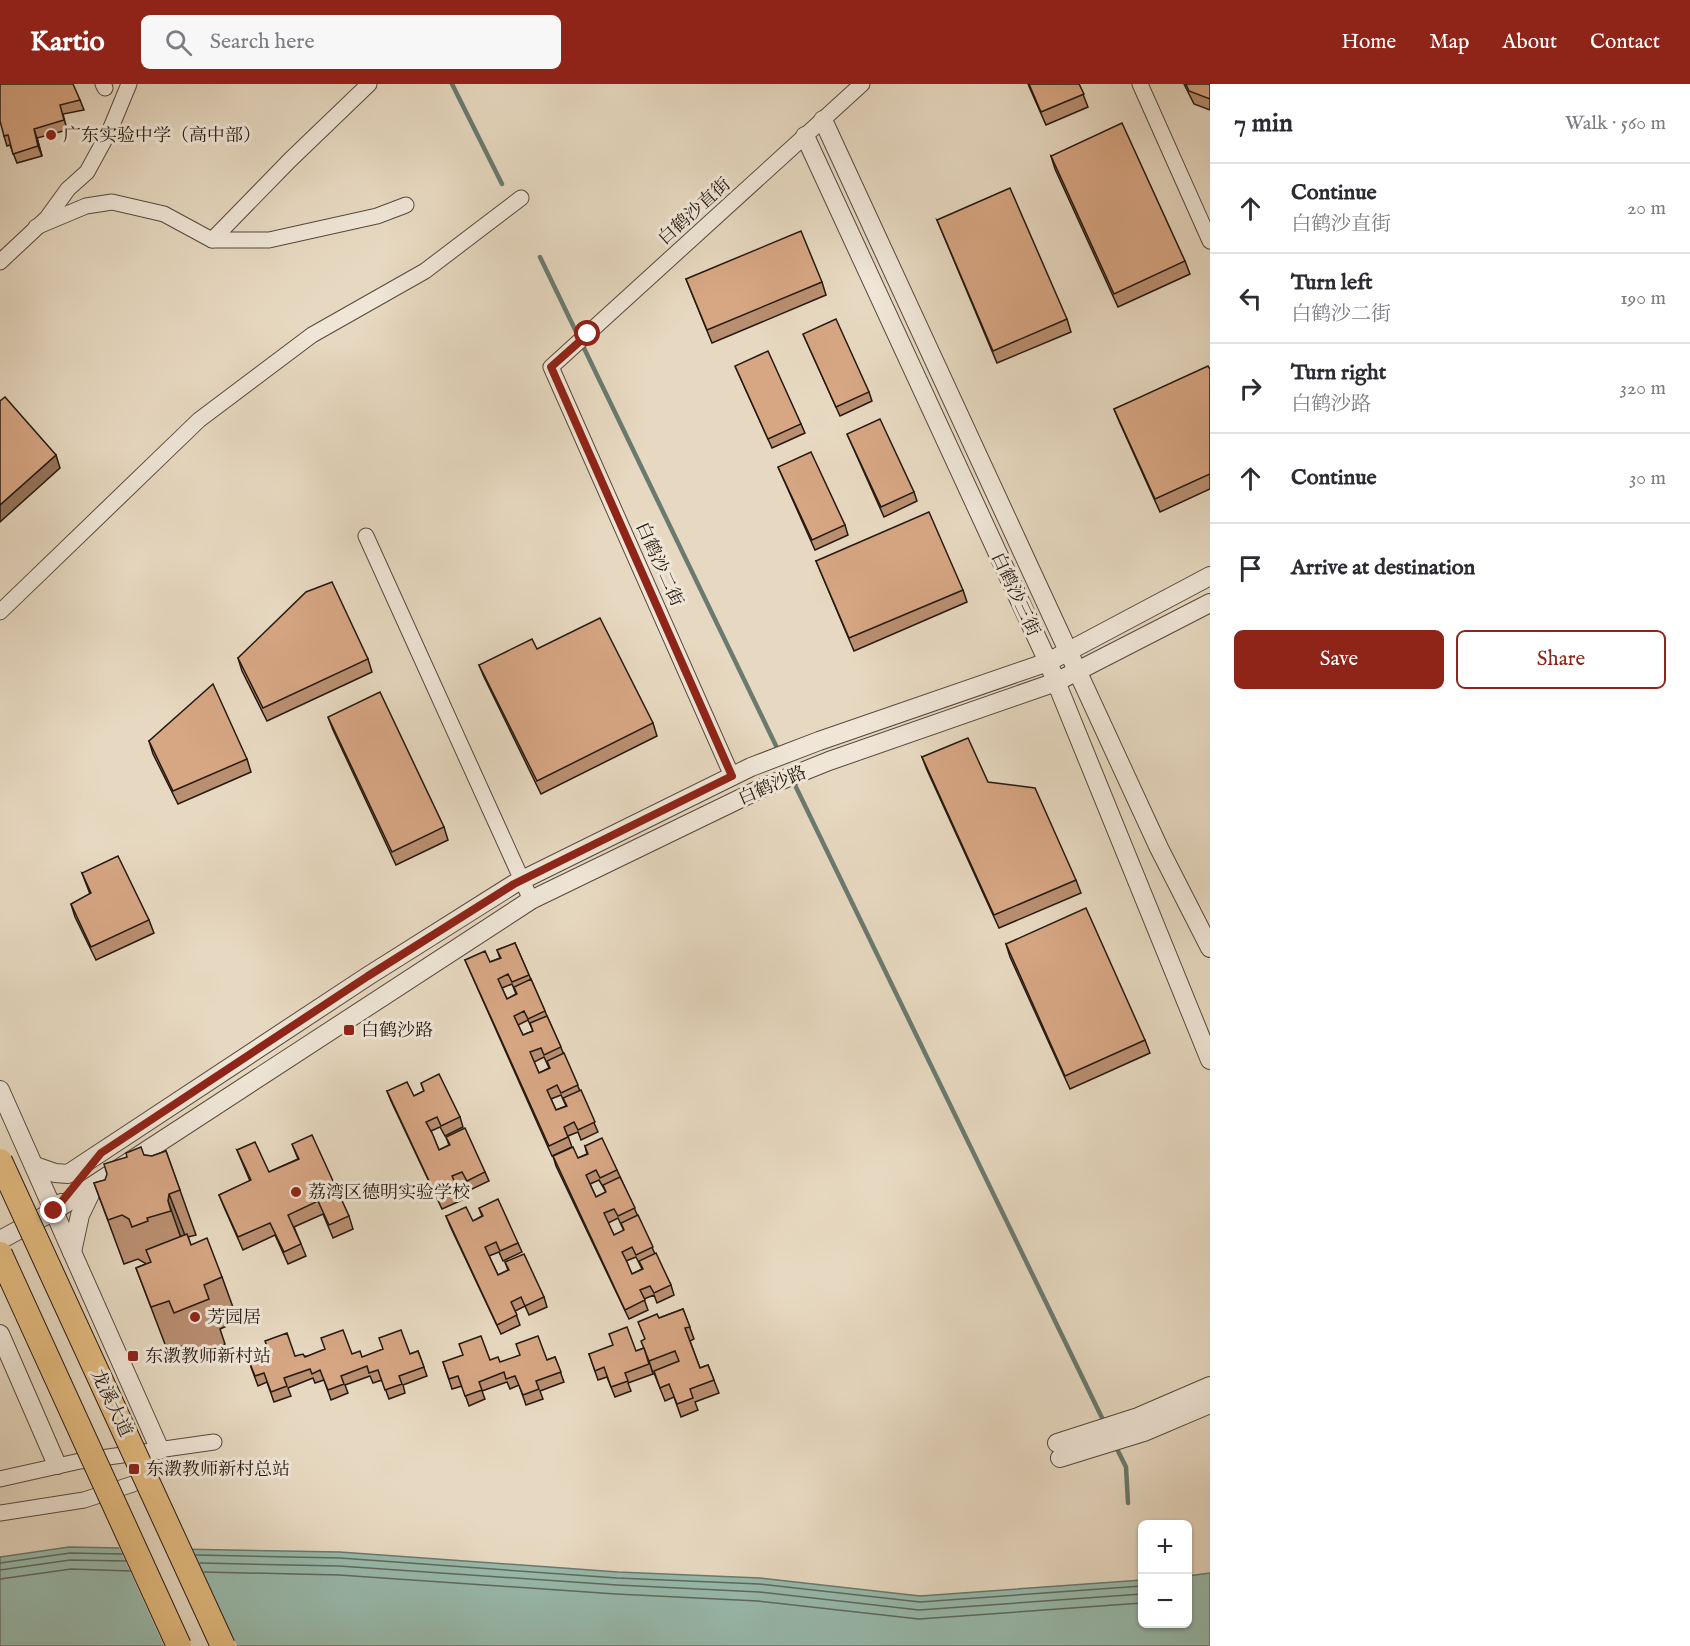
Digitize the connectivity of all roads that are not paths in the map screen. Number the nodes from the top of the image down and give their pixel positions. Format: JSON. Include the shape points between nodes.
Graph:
{"nodes":[{"id":1,"x":129,"y":84,"type":"edge"},
{"id":2,"x":369,"y":84,"type":"edge"},
{"id":3,"x":862,"y":84,"type":"edge"},
{"id":4,"x":1140,"y":84,"type":"edge"},
{"id":5,"x":823,"y":120,"type":"junction"},
{"id":6,"x":805,"y":136,"type":"junction"},
{"id":7,"x":521,"y":198,"type":"dead end"},
{"id":8,"x":406,"y":205,"type":"dead end"},
{"id":9,"x":36,"y":227,"type":"junction"},
{"id":10,"x":212,"y":240,"type":"junction"},
{"id":11,"x":1210,"y":241,"type":"edge"},
{"id":12,"x":0,"y":262,"type":"edge"},
{"id":13,"x":551,"y":367,"type":"joint"},
{"id":14,"x":366,"y":536,"type":"dead end"},
{"id":15,"x":1210,"y":576,"type":"edge"},
{"id":16,"x":1210,"y":603,"type":"edge"},
{"id":17,"x":0,"y":612,"type":"edge"},
{"id":18,"x":1069,"y":651,"type":"junction"},
{"id":19,"x":1048,"y":662,"type":"junction"},
{"id":20,"x":1077,"y":671,"type":"junction"},
{"id":21,"x":1056,"y":682,"type":"junction"},
{"id":22,"x":732,"y":776,"type":"junction"},
{"id":23,"x":522,"y":880,"type":"junction"},
{"id":24,"x":531,"y":900,"type":"junction"},
{"id":25,"x":1210,"y":948,"type":"edge"},
{"id":26,"x":1210,"y":1060,"type":"edge"},
{"id":27,"x":0,"y":1090,"type":"edge"},
{"id":28,"x":101,"y":1153,"type":"junction"},
{"id":29,"x":0,"y":1161,"type":"edge"},
{"id":30,"x":35,"y":1166,"type":"junction"},
{"id":31,"x":95,"y":1185,"type":"junction"},
{"id":32,"x":54,"y":1211,"type":"junction"},
{"id":33,"x":0,"y":1240,"type":"edge"},
{"id":34,"x":72,"y":1252,"type":"junction"},
{"id":35,"x":0,"y":1254,"type":"edge"},
{"id":36,"x":0,"y":1334,"type":"edge"},
{"id":37,"x":1210,"y":1386,"type":"edge"},
{"id":38,"x":1210,"y":1404,"type":"edge"},
{"id":39,"x":1141,"y":1425,"type":"junction"},
{"id":40,"x":214,"y":1442,"type":"dead end"},
{"id":41,"x":1067,"y":1448,"type":"dead end"},
{"id":42,"x":160,"y":1450,"type":"junction"},
{"id":43,"x":57,"y":1465,"type":"junction"},
{"id":44,"x":0,"y":1479,"type":"edge"},
{"id":45,"x":133,"y":1484,"type":"dead end"},
{"id":46,"x":0,"y":1513,"type":"edge"},
{"id":47,"x":179,"y":1646,"type":"edge"},
{"id":48,"x":223,"y":1646,"type":"edge"}],
"edges":[{"from":1,"to":9,"type":"street","via":[[87,172]]},
{"from":2,"to":10,"type":"street"},
{"from":3,"to":5,"type":"street","name":"白鹤沙直街"},
{"from":4,"to":11,"type":"street"},
{"from":5,"to":6,"type":"street","name":"白鹤沙直街"},
{"from":5,"to":18,"type":"street","name":"白鹤沙三街"},
{"from":6,"to":13,"type":"street","name":"白鹤沙直街"},
{"from":6,"to":19,"type":"street","name":"白鹤沙三街"},
{"from":7,"to":17,"type":"street","via":[[425,271],[312,334],[199,420]]},
{"from":8,"to":10,"type":"street","via":[[376,216],[269,240]]},
{"from":9,"to":10,"type":"street","via":[[86,206],[112,202],[164,214]]},
{"from":9,"to":12,"type":"street"},
{"from":13,"to":22,"type":"street","name":"白鹤沙二街"},
{"from":14,"to":23,"type":"street"},
{"from":15,"to":18,"type":"street","name":"白鹤沙路"},
{"from":16,"to":20,"type":"street","name":"白鹤沙路"},
{"from":18,"to":19,"type":"street","name":"白鹤沙路"},
{"from":18,"to":20,"type":"street","name":"白鹤沙三街"},
{"from":19,"to":21,"type":"street","name":"白鹤沙三街"},
{"from":19,"to":22,"type":"street","name":"白鹤沙路","via":[[819,741]]},
{"from":20,"to":21,"type":"street","name":"白鹤沙路"},
{"from":20,"to":25,"type":"street","name":"白鹤沙三街"},
{"from":21,"to":24,"type":"street","name":"白鹤沙路","via":[[762,788]]},
{"from":21,"to":26,"type":"street","name":"白鹤沙三街"},
{"from":22,"to":23,"type":"street","name":"白鹤沙路"},
{"from":23,"to":24,"type":"street"},
{"from":23,"to":28,"type":"street","name":"白鹤沙路","via":[[368,976]]},
{"from":24,"to":31,"type":"street","name":"白鹤沙路"},
{"from":27,"to":30,"type":"street"},
{"from":28,"to":30,"type":"street","name":"白鹤沙路","via":[[68,1174]]},
{"from":28,"to":32,"type":"street"},
{"from":29,"to":48,"type":"main road","name":"龙溪大道","bridge":true},
{"from":30,"to":32,"type":"street"},
{"from":31,"to":32,"type":"street","name":"白鹤沙路"},
{"from":31,"to":34,"type":"street","via":[[80,1215]]},
{"from":32,"to":33,"type":"street","name":"白鹤沙路"},
{"from":32,"to":34,"type":"street"},
{"from":34,"to":42,"type":"street"},
{"from":35,"to":47,"type":"main road","bridge":true},
{"from":36,"to":43,"type":"street"},
{"from":37,"to":39,"type":"street"},
{"from":38,"to":39,"type":"street"},
{"from":39,"to":41,"type":"street"},
{"from":40,"to":42,"type":"street"},
{"from":42,"to":43,"type":"street"},
{"from":43,"to":44,"type":"street"},
{"from":45,"to":46,"type":"street","via":[[84,1500]]}]}
